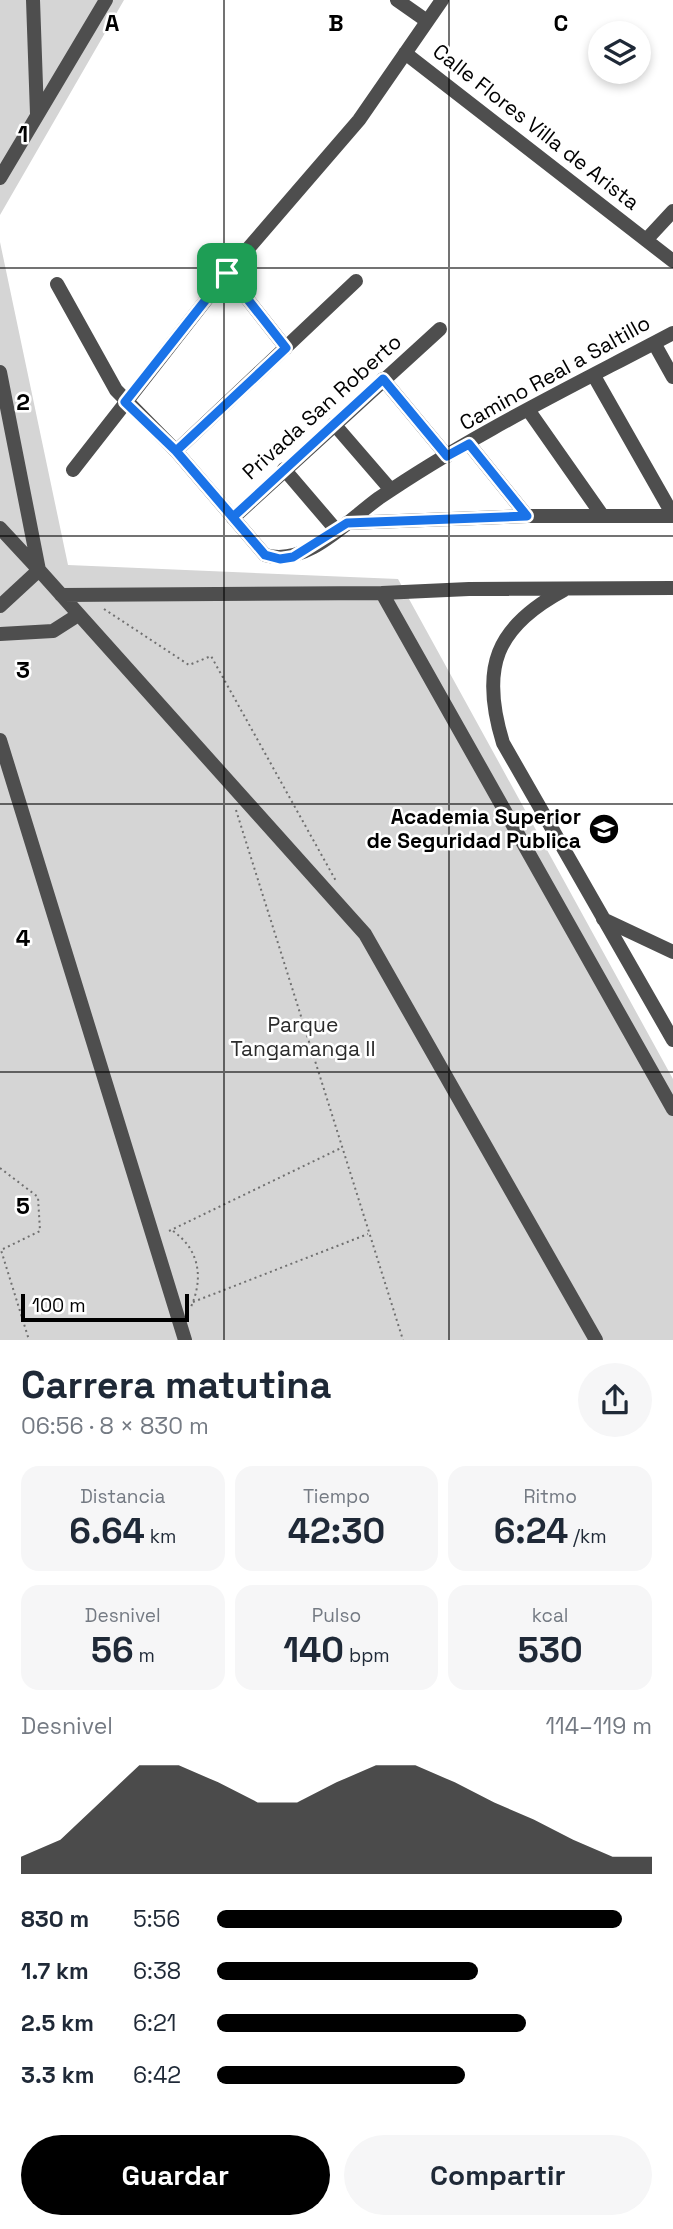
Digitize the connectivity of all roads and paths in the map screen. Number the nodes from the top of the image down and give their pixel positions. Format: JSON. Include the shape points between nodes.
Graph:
{"nodes":[{"id":1,"x":33,"y":0,"type":"edge"},
{"id":2,"x":106,"y":0,"type":"edge"},
{"id":3,"x":397,"y":0,"type":"edge"},
{"id":4,"x":442,"y":0,"type":"edge"},
{"id":5,"x":427,"y":21,"type":"junction"},
{"id":6,"x":405,"y":53,"type":"junction"},
{"id":7,"x":37,"y":116,"type":"junction"},
{"id":8,"x":0,"y":178,"type":"edge"},
{"id":9,"x":673,"y":211,"type":"edge"},
{"id":10,"x":647,"y":239,"type":"junction"},
{"id":11,"x":673,"y":261,"type":"edge"},
{"id":12,"x":227,"y":273,"type":"junction"},
{"id":13,"x":356,"y":281,"type":"dead end"},
{"id":14,"x":57,"y":284,"type":"dead end"},
{"id":15,"x":440,"y":329,"type":"dead end"},
{"id":16,"x":673,"y":333,"type":"edge"},
{"id":17,"x":654,"y":343,"type":"junction"},
{"id":18,"x":286,"y":348,"type":"junction"},
{"id":19,"x":0,"y":372,"type":"edge"},
{"id":20,"x":594,"y":376,"type":"junction"},
{"id":21,"x":673,"y":377,"type":"edge"},
{"id":22,"x":383,"y":379,"type":"junction"},
{"id":23,"x":125,"y":402,"type":"junction"},
{"id":24,"x":529,"y":411,"type":"junction"},
{"id":25,"x":334,"y":424,"type":"junction"},
{"id":26,"x":469,"y":444,"type":"junction"},
{"id":27,"x":176,"y":451,"type":"junction"},
{"id":28,"x":447,"y":456,"type":"junction"},
{"id":29,"x":284,"y":469,"type":"junction"},
{"id":30,"x":73,"y":470,"type":"dead end"},
{"id":31,"x":391,"y":490,"type":"junction"},
{"id":32,"x":601,"y":515,"type":"junction"},
{"id":33,"x":527,"y":516,"type":"junction"},
{"id":34,"x":673,"y":516,"type":"edge"},
{"id":35,"x":233,"y":517,"type":"junction"},
{"id":36,"x":342,"y":527,"type":"junction"},
{"id":37,"x":0,"y":528,"type":"edge"},
{"id":38,"x":39,"y":570,"type":"junction"},
{"id":39,"x":673,"y":589,"type":"edge"},
{"id":40,"x":565,"y":590,"type":"junction"},
{"id":41,"x":382,"y":593,"type":"junction"},
{"id":42,"x":61,"y":595,"type":"junction"},
{"id":43,"x":0,"y":606,"type":"edge"},
{"id":44,"x":104,"y":609,"type":"dead end"},
{"id":45,"x":78,"y":615,"type":"junction"},
{"id":46,"x":1,"y":636,"type":"edge"},
{"id":47,"x":0,"y":740,"type":"edge"},
{"id":48,"x":236,"y":807,"type":"dead end"},
{"id":49,"x":338,"y":886,"type":"dead end"},
{"id":50,"x":603,"y":919,"type":"junction"},
{"id":51,"x":673,"y":952,"type":"edge"},
{"id":52,"x":673,"y":1040,"type":"edge"},
{"id":53,"x":673,"y":1109,"type":"edge"},
{"id":54,"x":342,"y":1148,"type":"junction"},
{"id":55,"x":0,"y":1168,"type":"edge"},
{"id":56,"x":150,"y":1231,"type":"junction"},
{"id":57,"x":169,"y":1231,"type":"junction"},
{"id":58,"x":369,"y":1233,"type":"junction"},
{"id":59,"x":193,"y":1302,"type":"junction"},
{"id":60,"x":183,"y":1334,"type":"edge"},
{"id":61,"x":29,"y":1340,"type":"edge"},
{"id":62,"x":403,"y":1340,"type":"edge"},
{"id":63,"x":596,"y":1340,"type":"edge"}],
"edges":[{"from":1,"to":7,"type":"street"},
{"from":2,"to":7,"type":"street"},
{"from":3,"to":5,"type":"street"},
{"from":4,"to":5,"type":"street"},
{"from":5,"to":6,"type":"street"},
{"from":6,"to":10,"type":"street","name":"Calle Flores Villa de Arista"},
{"from":6,"to":12,"type":"street","via":[[359,120]]},
{"from":7,"to":8,"type":"street"},
{"from":9,"to":10,"type":"street"},
{"from":10,"to":11,"type":"street","name":"Calle Flores Villa de Arista"},
{"from":12,"to":18,"type":"street"},
{"from":12,"to":23,"type":"street"},
{"from":13,"to":18,"type":"street"},
{"from":14,"to":23,"type":"street"},
{"from":15,"to":22,"type":"street","name":"Privada San Roberto"},
{"from":16,"to":17,"type":"street","name":"Camino Real a Saltillo"},
{"from":17,"to":20,"type":"street","name":"Camino Real a Saltillo"},
{"from":17,"to":21,"type":"street"},
{"from":18,"to":27,"type":"street"},
{"from":19,"to":38,"type":"street"},
{"from":20,"to":24,"type":"street","name":"Camino Real a Saltillo"},
{"from":20,"to":34,"type":"street"},
{"from":22,"to":25,"type":"street","name":"Privada San Roberto"},
{"from":22,"to":28,"type":"street"},
{"from":23,"to":27,"type":"street"},
{"from":23,"to":30,"type":"street"},
{"from":24,"to":26,"type":"street","name":"Camino Real a Saltillo"},
{"from":24,"to":32,"type":"street"},
{"from":25,"to":29,"type":"street","name":"Privada San Roberto"},
{"from":25,"to":31,"type":"street"},
{"from":26,"to":28,"type":"street","name":"Camino Real a Saltillo"},
{"from":26,"to":33,"type":"street"},
{"from":27,"to":35,"type":"street"},
{"from":28,"to":31,"type":"street","name":"Camino Real a Saltillo"},
{"from":29,"to":35,"type":"street","name":"Privada San Roberto"},
{"from":29,"to":36,"type":"street"},
{"from":31,"to":36,"type":"street","name":"Camino Real a Saltillo"},
{"from":32,"to":33,"type":"street"},
{"from":32,"to":34,"type":"street"},
{"from":33,"to":36,"type":"street"},
{"from":35,"to":36,"type":"street","name":"Camino Real a Saltillo","via":[[265,555],[280,559],[293,557]]},
{"from":37,"to":38,"type":"street"},
{"from":38,"to":42,"type":"street"},
{"from":38,"to":43,"type":"street"},
{"from":39,"to":40,"type":"street"},
{"from":40,"to":41,"type":"street"},
{"from":40,"to":50,"type":"street","via":[[532,608],[507,635],[493,670],[492,707],[503,743]]},
{"from":41,"to":42,"type":"street"},
{"from":41,"to":53,"type":"street"},
{"from":42,"to":45,"type":"street"},
{"from":44,"to":49,"type":"path","via":[[189,665],[211,656]]},
{"from":45,"to":46,"type":"street","via":[[53,631]]},
{"from":45,"to":63,"type":"street","via":[[365,934]]},
{"from":47,"to":56,"type":"street"},
{"from":48,"to":54,"type":"path"},
{"from":50,"to":51,"type":"street"},
{"from":50,"to":52,"type":"street"},
{"from":54,"to":57,"type":"path"},
{"from":54,"to":58,"type":"path"},
{"from":55,"to":61,"type":"path","via":[[38,1197],[40,1231],[1,1250]]},
{"from":56,"to":57,"type":"path"},
{"from":56,"to":60,"type":"street"},
{"from":57,"to":59,"type":"path","via":[[186,1242],[196,1257],[199,1282]]},
{"from":58,"to":59,"type":"path"},
{"from":58,"to":62,"type":"path"},
{"from":59,"to":60,"type":"path"}]}
